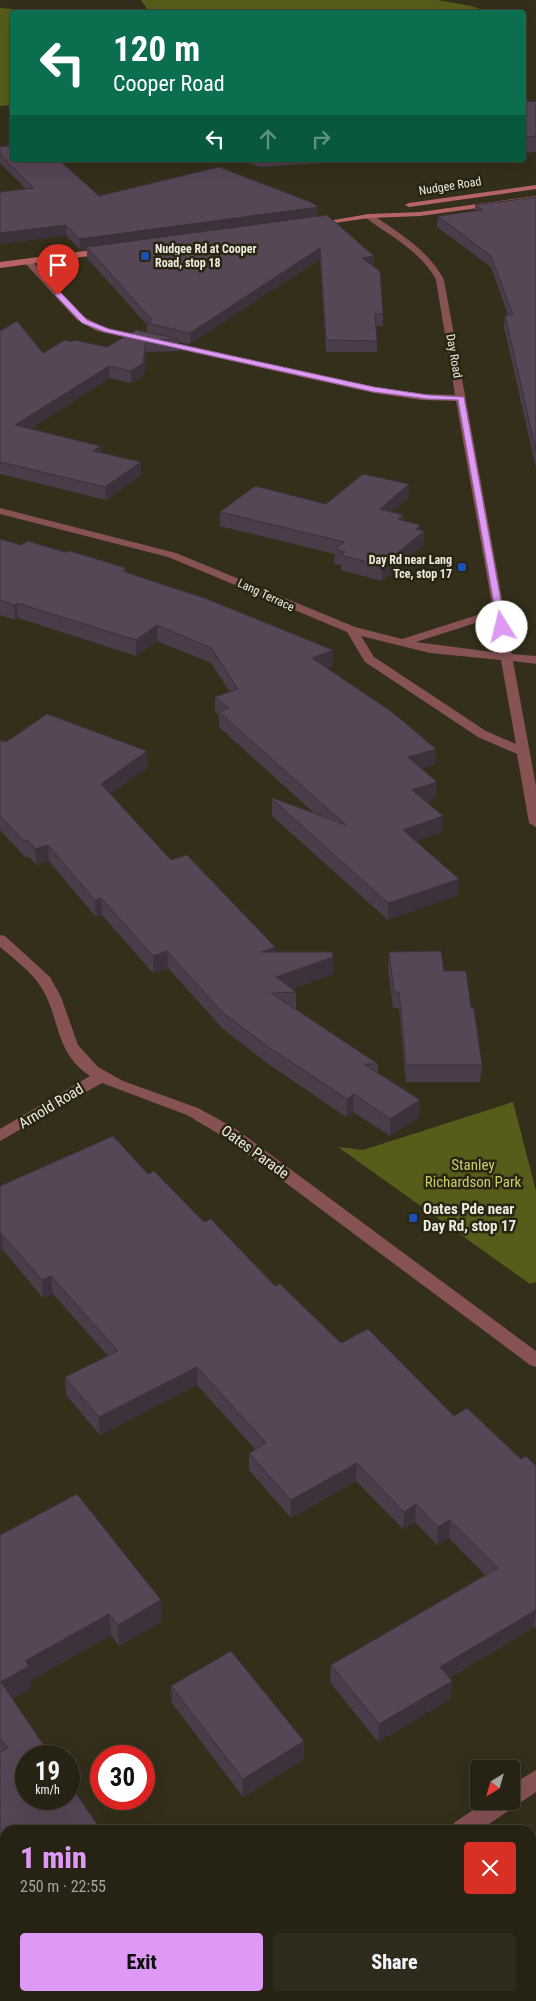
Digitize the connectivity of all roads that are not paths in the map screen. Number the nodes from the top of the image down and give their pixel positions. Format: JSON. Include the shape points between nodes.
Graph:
{"nodes":[{"id":1,"x":536,"y":187,"type":"edge"},
{"id":2,"x":536,"y":198,"type":"edge"},
{"id":3,"x":370,"y":216,"type":"junction"},
{"id":4,"x":306,"y":225,"type":"edge"},
{"id":5,"x":118,"y":250,"type":"edge"},
{"id":6,"x":28,"y":262,"type":"junction"},
{"id":7,"x":0,"y":265,"type":"edge"},
{"id":8,"x":462,"y":398,"type":"junction"},
{"id":9,"x":0,"y":511,"type":"edge"},
{"id":10,"x":500,"y":612,"type":"junction"},
{"id":11,"x":351,"y":630,"type":"junction"},
{"id":12,"x":402,"y":643,"type":"junction"},
{"id":13,"x":507,"y":658,"type":"junction"},
{"id":14,"x":536,"y":660,"type":"edge"},
{"id":15,"x":523,"y":752,"type":"junction"},
{"id":16,"x":536,"y":823,"type":"edge"},
{"id":17,"x":0,"y":939,"type":"edge"},
{"id":18,"x":102,"y":1076,"type":"junction"},
{"id":19,"x":0,"y":1136,"type":"edge"},
{"id":20,"x":536,"y":1360,"type":"edge"},
{"id":21,"x":536,"y":1780,"type":"edge"},
{"id":22,"x":520,"y":1791,"type":"edge"},
{"id":23,"x":492,"y":1810,"type":"edge"},
{"id":24,"x":469,"y":1825,"type":"edge"}],
"edges":[{"from":1,"to":3,"type":"main road","name":"Nudgee Road","via":[[411,205]]},
{"from":2,"to":3,"type":"main road","name":"Nudgee Road","via":[[420,214]]},
{"from":3,"to":4,"type":"main road","name":"Nudgee Road"},
{"from":3,"to":8,"type":"street","name":"Day Road","via":[[438,273]]},
{"from":5,"to":6,"type":"main road"},
{"from":6,"to":7,"type":"main road"},
{"from":6,"to":8,"type":"street","via":[[80,318],[100,329],[374,390]]},
{"from":8,"to":10,"type":"street","name":"Day Road"},
{"from":9,"to":11,"type":"street","name":"Lang Terrace","via":[[172,555]]},
{"from":10,"to":12,"type":"street"},
{"from":10,"to":13,"type":"street","name":"Day Road"},
{"from":11,"to":12,"type":"street","name":"Lang Terrace"},
{"from":11,"to":15,"type":"street","via":[[369,659],[482,734]]},
{"from":12,"to":13,"type":"street","name":"Lang Terrace"},
{"from":13,"to":14,"type":"street","name":"Lang Terrace"},
{"from":13,"to":15,"type":"street","name":"Day Road"},
{"from":15,"to":16,"type":"street","name":"Day Road"},
{"from":17,"to":18,"type":"street","name":"Oates Parade","via":[[48,986],[72,1048],[81,1060]]},
{"from":18,"to":19,"type":"street","name":"Arnold Road"},
{"from":18,"to":20,"type":"street","name":"Oates Parade","via":[[126,1091],[188,1109],[230,1133]]},
{"from":21,"to":22,"type":"street"},
{"from":23,"to":24,"type":"street"}]}
